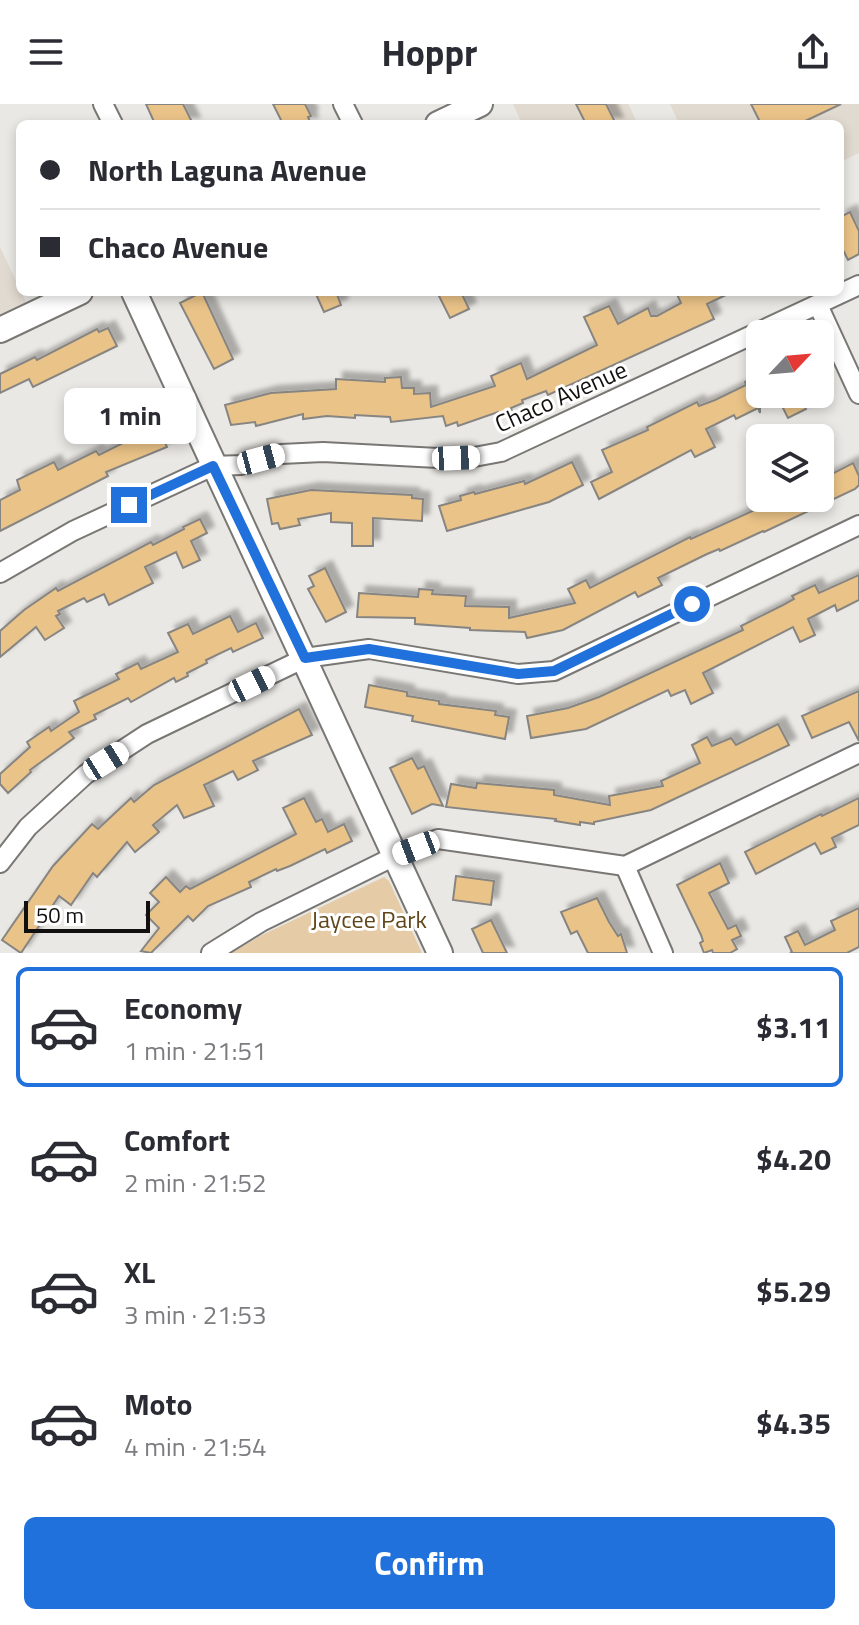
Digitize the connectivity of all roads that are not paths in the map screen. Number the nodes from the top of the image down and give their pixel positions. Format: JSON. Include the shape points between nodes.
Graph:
{"nodes":[{"id":1,"x":480,"y":104,"type":"edge"},
{"id":2,"x":446,"y":120,"type":"edge"},
{"id":3,"x":72,"y":296,"type":"edge"},
{"id":4,"x":136,"y":296,"type":"edge"},
{"id":5,"x":836,"y":296,"type":"edge"},
{"id":6,"x":818,"y":305,"type":"junction"},
{"id":7,"x":0,"y":330,"type":"edge"},
{"id":8,"x":859,"y":394,"type":"edge"},
{"id":9,"x":213,"y":466,"type":"junction"},
{"id":10,"x":859,"y":525,"type":"edge"},
{"id":11,"x":0,"y":573,"type":"edge"},
{"id":12,"x":305,"y":658,"type":"junction"},
{"id":13,"x":859,"y":753,"type":"edge"},
{"id":14,"x":395,"y":856,"type":"junction"},
{"id":15,"x":0,"y":863,"type":"edge"},
{"id":16,"x":625,"y":866,"type":"junction"},
{"id":17,"x":211,"y":953,"type":"edge"},
{"id":18,"x":440,"y":953,"type":"edge"},
{"id":19,"x":663,"y":953,"type":"edge"}],
"edges":[{"from":1,"to":2,"type":"street"},
{"from":3,"to":7,"type":"street"},
{"from":4,"to":9,"type":"street"},
{"from":5,"to":6,"type":"street","name":"Chaco Avenue"},
{"from":6,"to":8,"type":"street"},
{"from":6,"to":9,"type":"street","name":"Chaco Avenue","via":[[501,452],[438,458],[281,454]]},
{"from":9,"to":11,"type":"street","name":"Chaco Avenue","via":[[73,531]]},
{"from":9,"to":12,"type":"street"},
{"from":10,"to":12,"type":"street","via":[[554,671],[518,674],[369,649]]},
{"from":12,"to":14,"type":"street"},
{"from":12,"to":15,"type":"street","via":[[147,734],[86,774],[28,827]]},
{"from":13,"to":16,"type":"street"},
{"from":14,"to":16,"type":"street","via":[[438,839]]},
{"from":14,"to":17,"type":"street","via":[[246,929]]},
{"from":14,"to":18,"type":"street"},
{"from":16,"to":19,"type":"street"}]}
